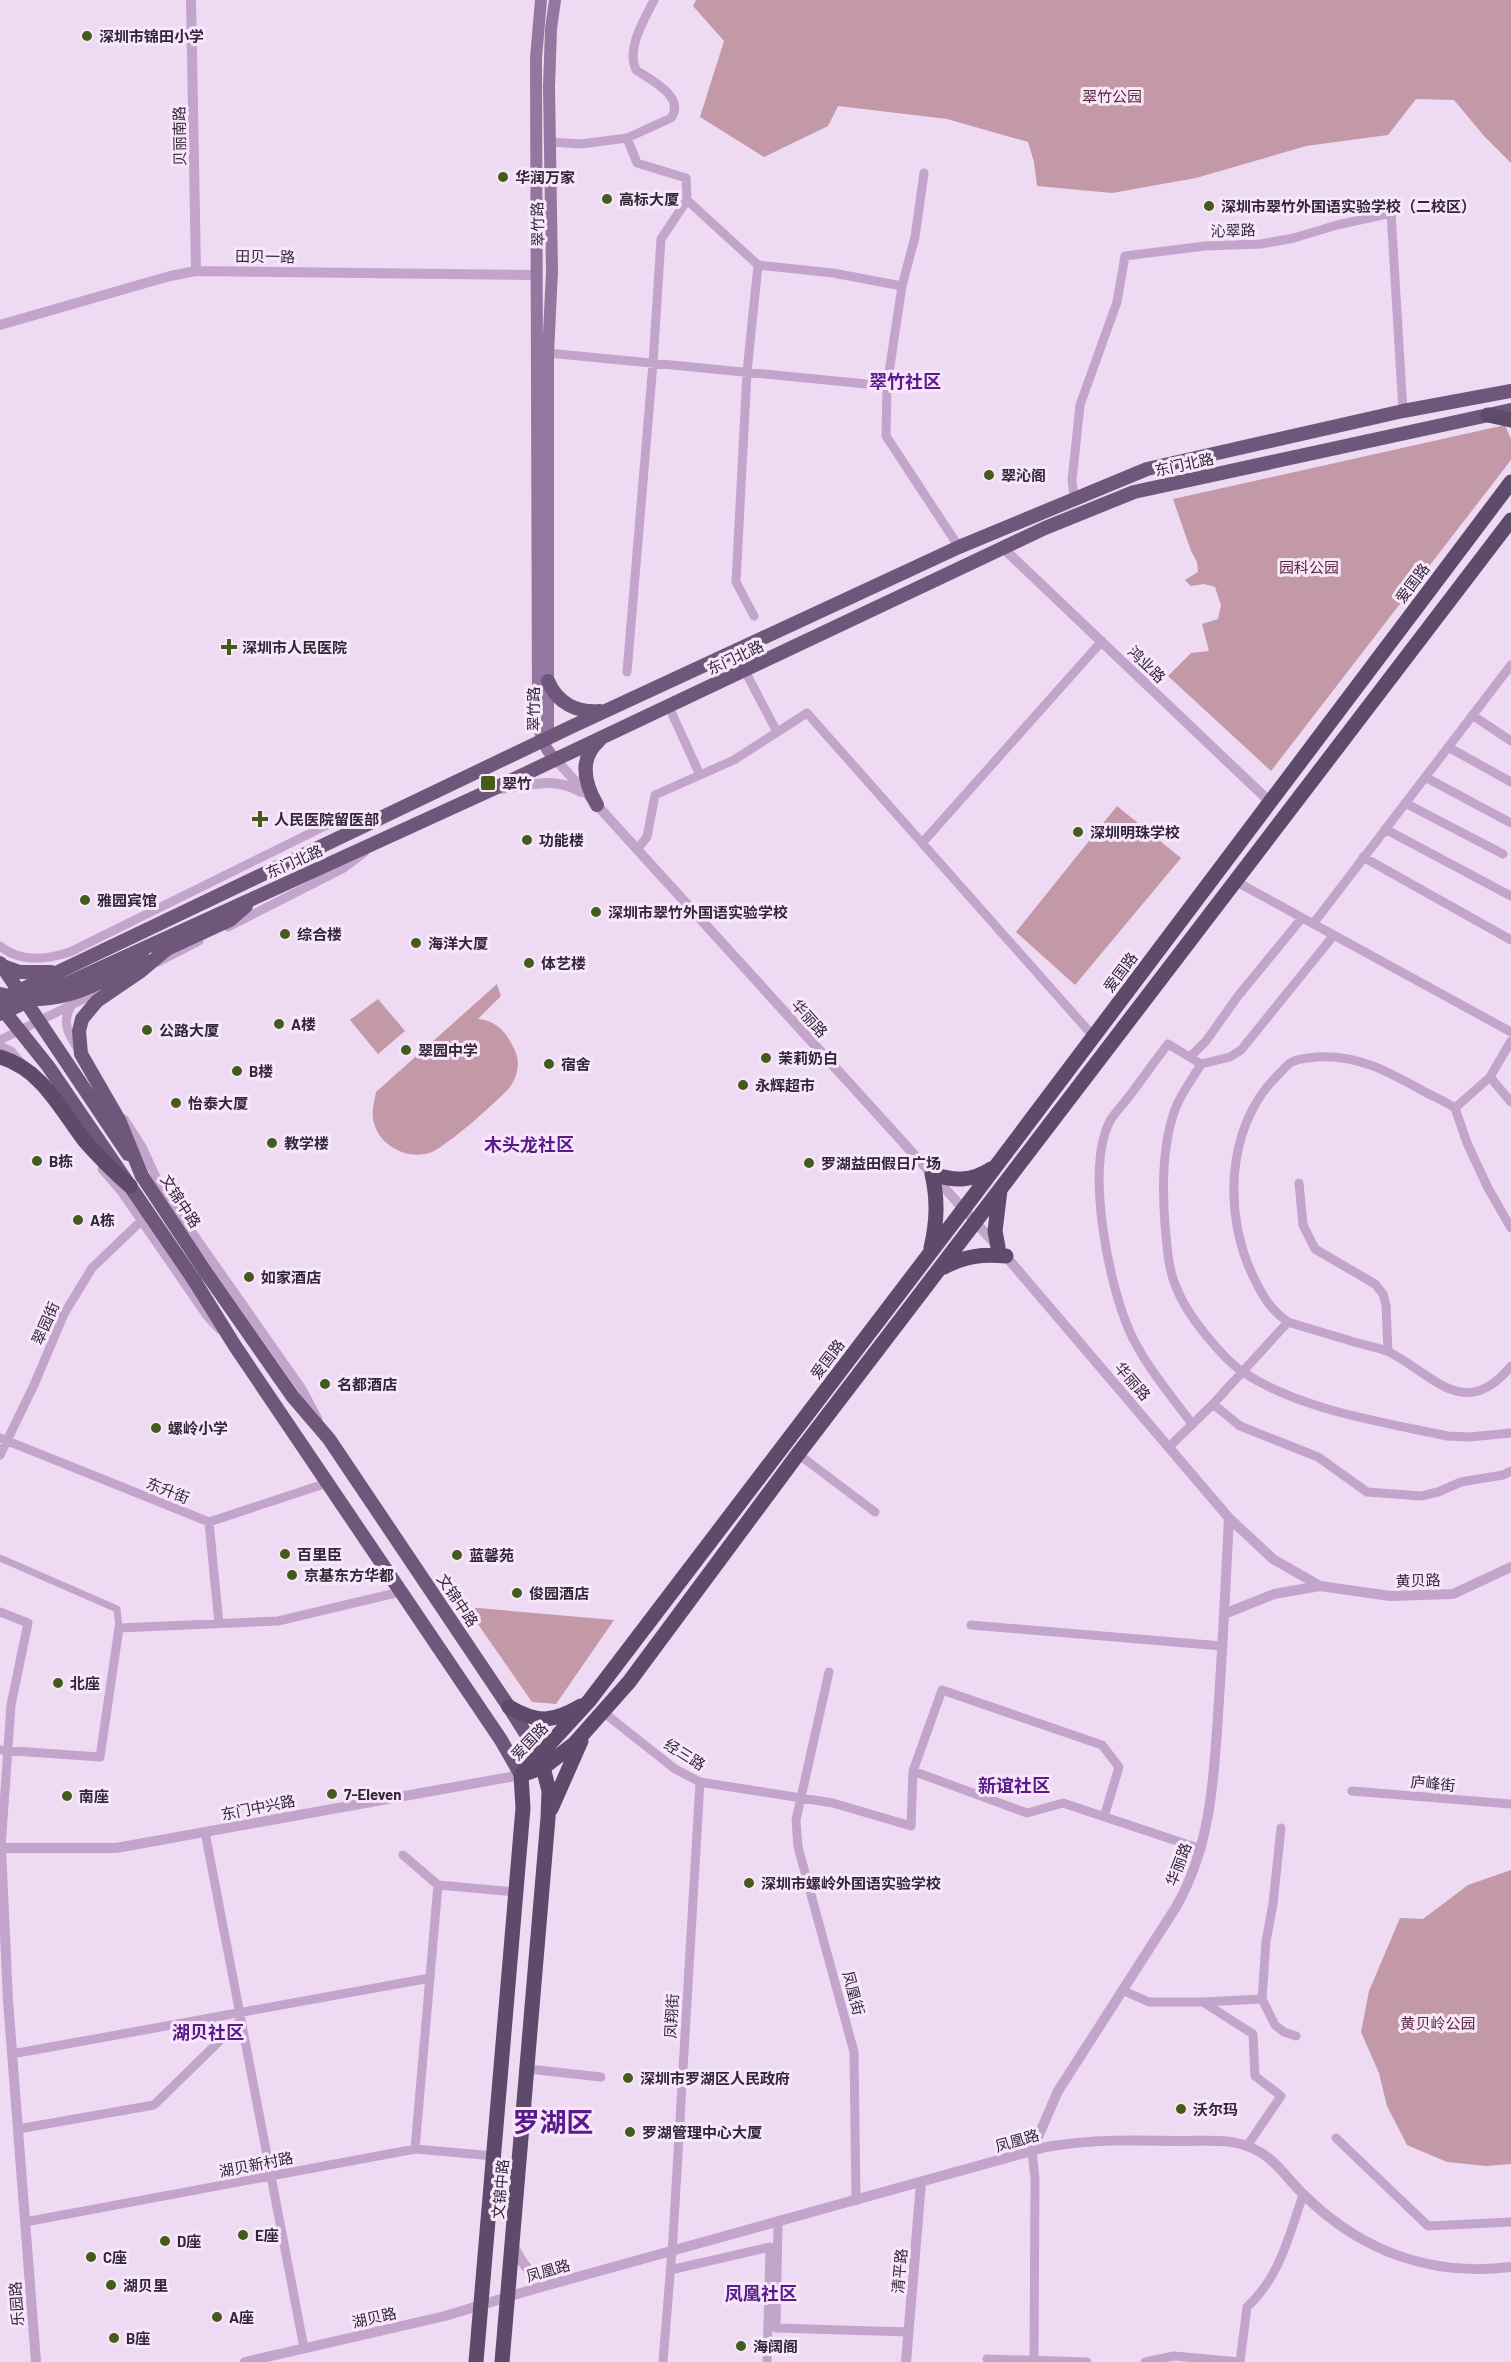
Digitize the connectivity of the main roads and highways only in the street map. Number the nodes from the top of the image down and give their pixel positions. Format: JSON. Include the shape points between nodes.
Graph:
{"nodes":[{"id":1,"x":541,"y":0,"type":"edge"},
{"id":2,"x":555,"y":0,"type":"edge"},
{"id":3,"x":1511,"y":385,"type":"edge"},
{"id":4,"x":1511,"y":391,"type":"edge"},
{"id":5,"x":1487,"y":394,"type":"junction"},
{"id":6,"x":1511,"y":410,"type":"edge"},
{"id":7,"x":1488,"y":415,"type":"junction"},
{"id":8,"x":1511,"y":420,"type":"edge"},
{"id":9,"x":1511,"y":482,"type":"edge"},
{"id":10,"x":1511,"y":520,"type":"edge"},
{"id":11,"x":548,"y":681,"type":"junction"},
{"id":12,"x":606,"y":711,"type":"junction"},
{"id":13,"x":603,"y":738,"type":"junction"},
{"id":14,"x":545,"y":740,"type":"junction"},
{"id":15,"x":556,"y":760,"type":"junction"},
{"id":16,"x":593,"y":801,"type":"road end"},
{"id":17,"x":254,"y":897,"type":"junction"},
{"id":18,"x":166,"y":954,"type":"junction"},
{"id":19,"x":0,"y":964,"type":"edge"},
{"id":20,"x":56,"y":972,"type":"junction"},
{"id":21,"x":0,"y":994,"type":"edge"},
{"id":22,"x":0,"y":1000,"type":"edge"},
{"id":23,"x":0,"y":1006,"type":"edge"},
{"id":24,"x":0,"y":1014,"type":"edge"},
{"id":25,"x":0,"y":1056,"type":"edge"},
{"id":26,"x":995,"y":1167,"type":"junction"},
{"id":27,"x":142,"y":1176,"type":"junction"},
{"id":28,"x":130,"y":1186,"type":"junction"},
{"id":29,"x":1000,"y":1189,"type":"junction"},
{"id":30,"x":929,"y":1254,"type":"junction"},
{"id":31,"x":938,"y":1270,"type":"junction"},
{"id":32,"x":199,"y":1276,"type":"junction"},
{"id":33,"x":589,"y":1701,"type":"junction"},
{"id":34,"x":509,"y":1707,"type":"junction"},
{"id":35,"x":585,"y":1733,"type":"junction"},
{"id":36,"x":542,"y":1762,"type":"junction"},
{"id":37,"x":521,"y":1775,"type":"junction"},
{"id":38,"x":548,"y":1818,"type":"junction"},
{"id":39,"x":476,"y":2362,"type":"edge"},
{"id":40,"x":502,"y":2362,"type":"edge"}],
"edges":[{"from":1,"to":14,"type":"main road","name":"翠竹路","via":[[536,58],[538,699]]},
{"from":2,"to":11,"type":"main road","name":"翠竹路","via":[[550,51]]},
{"from":3,"to":5,"type":"main road"},
{"from":4,"to":5,"type":"main road","name":"东门北路"},
{"from":5,"to":12,"type":"main road","name":"东门北路","via":[[1147,469],[959,547]]},
{"from":6,"to":7,"type":"main road","name":"东门北路"},
{"from":7,"to":8,"type":"highway"},
{"from":7,"to":13,"type":"main road","name":"东门北路","via":[[1134,492],[1045,528]]},
{"from":9,"to":26,"type":"highway","name":"爱国路"},
{"from":10,"to":29,"type":"highway","name":"爱国路"},
{"from":11,"to":12,"type":"main road","via":[[552,691],[567,705]]},
{"from":11,"to":14,"type":"main road","name":"翠竹路"},
{"from":12,"to":14,"type":"main road","name":"东门北路"},
{"from":13,"to":15,"type":"main road","name":"东门北路"},
{"from":13,"to":16,"type":"main road","via":[[587,756],[585,768]]},
{"from":14,"to":15,"type":"main road","name":"翠竹路","via":[[545,748]]},
{"from":14,"to":20,"type":"main road","name":"东门北路"},
{"from":15,"to":17,"type":"main road","name":"东门北路"},
{"from":17,"to":18,"type":"main road","via":[[230,920]]},
{"from":17,"to":24,"type":"main road","name":"东门北路"},
{"from":18,"to":21,"type":"main road","bridge":true,"via":[[62,998],[29,1000]]},
{"from":18,"to":27,"type":"main road","bridge":true,"via":[[98,1001],[82,1019],[79,1031],[81,1054],[119,1120]]},
{"from":19,"to":20,"type":"main road","via":[[31,973]]},
{"from":19,"to":27,"type":"main road","name":"文锦中路","bridge":true},
{"from":20,"to":22,"type":"main road","name":"东门北路"},
{"from":23,"to":28,"type":"main road","name":"文锦中路","bridge":true,"via":[[48,1066]]},
{"from":25,"to":28,"type":"highway","bridge":true,"via":[[25,1068],[41,1082],[86,1142]]},
{"from":26,"to":30,"type":"highway","name":"爱国路"},
{"from":26,"to":30,"type":"highway","via":[[971,1179],[932,1174],[937,1211]]},
{"from":27,"to":32,"type":"main road","name":"文锦中路"},
{"from":28,"to":32,"type":"main road","name":"文锦中路","bridge":true},
{"from":29,"to":31,"type":"highway","name":"爱国路"},
{"from":29,"to":31,"type":"highway","via":[[995,1231],[1002,1252],[973,1255]]},
{"from":30,"to":33,"type":"highway","name":"爱国路"},
{"from":31,"to":35,"type":"highway","name":"爱国路","via":[[629,1682]]},
{"from":32,"to":34,"type":"main road","name":"文锦中路","via":[[329,1440]]},
{"from":32,"to":37,"type":"main road","name":"文锦中路","via":[[235,1346]]},
{"from":33,"to":34,"type":"highway","via":[[555,1719],[543,1720]]},
{"from":33,"to":36,"type":"highway","name":"爱国路"},
{"from":34,"to":36,"type":"main road","name":"文锦中路"},
{"from":35,"to":36,"type":"highway","name":"爱国路"},
{"from":35,"to":38,"type":"highway"},
{"from":36,"to":37,"type":"highway","name":"爱国路"},
{"from":36,"to":38,"type":"highway","name":"文锦中路","via":[[549,1791]]},
{"from":37,"to":39,"type":"highway","name":"文锦中路","via":[[523,1808]]},
{"from":38,"to":40,"type":"highway","name":"文锦中路"}]}
